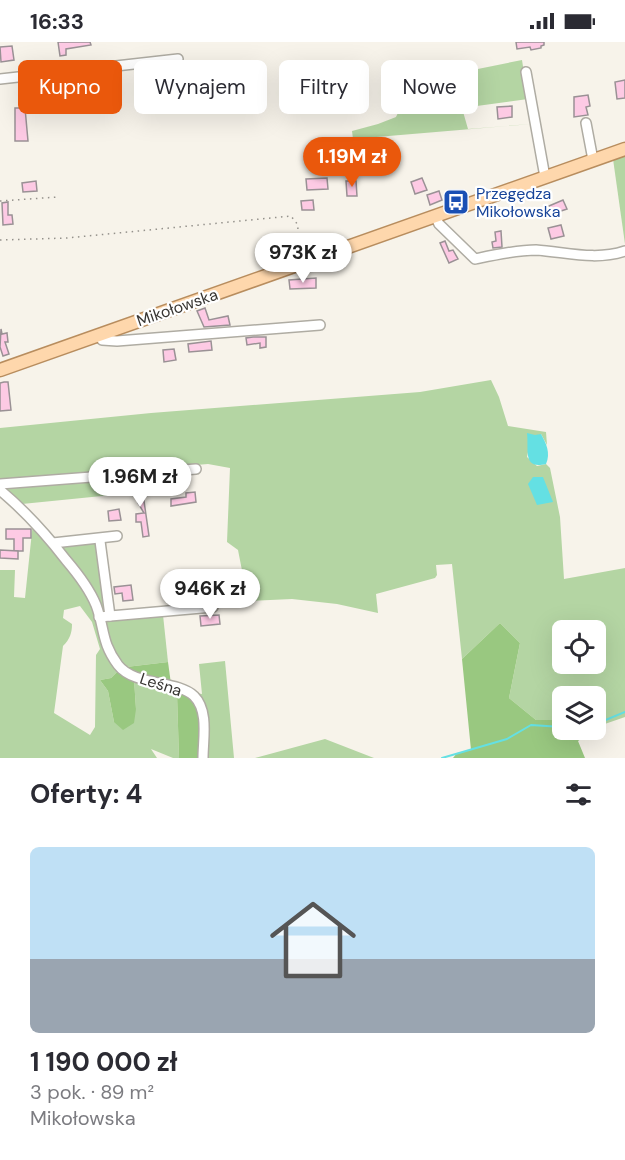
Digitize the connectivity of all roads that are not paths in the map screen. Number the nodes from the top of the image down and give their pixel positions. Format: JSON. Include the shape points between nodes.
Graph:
{"nodes":[{"id":1,"x":178,"y":59,"type":"dead end"},
{"id":2,"x":526,"y":72,"type":"dead end"},
{"id":3,"x":0,"y":79,"type":"edge"},
{"id":4,"x":586,"y":123,"type":"dead end"},
{"id":5,"x":625,"y":149,"type":"edge"},
{"id":6,"x":593,"y":160,"type":"junction"},
{"id":7,"x":545,"y":177,"type":"junction"},
{"id":8,"x":435,"y":216,"type":"junction"},
{"id":9,"x":625,"y":251,"type":"edge"},
{"id":10,"x":320,"y":325,"type":"dead end"},
{"id":11,"x":98,"y":335,"type":"junction"},
{"id":12,"x":0,"y":370,"type":"edge"},
{"id":13,"x":196,"y":469,"type":"dead end"},
{"id":14,"x":0,"y":484,"type":"edge"},
{"id":15,"x":0,"y":490,"type":"edge"},
{"id":16,"x":117,"y":536,"type":"dead end"},
{"id":17,"x":100,"y":541,"type":"dead end"},
{"id":18,"x":53,"y":543,"type":"junction"},
{"id":19,"x":213,"y":607,"type":"dead end"},
{"id":20,"x":110,"y":616,"type":"junction"},
{"id":21,"x":99,"y":617,"type":"junction"},
{"id":22,"x":203,"y":758,"type":"edge"}],
"edges":[{"from":1,"to":3,"type":"street"},
{"from":2,"to":7,"type":"street"},
{"from":4,"to":6,"type":"street"},
{"from":5,"to":6,"type":"main road","name":"Mikołowska"},
{"from":6,"to":7,"type":"main road","name":"Mikołowska"},
{"from":7,"to":8,"type":"main road","name":"Mikołowska"},
{"from":8,"to":9,"type":"street","via":[[475,259],[533,250],[587,256]]},
{"from":8,"to":11,"type":"main road","name":"Mikołowska"},
{"from":10,"to":11,"type":"street","via":[[117,341],[102,340]]},
{"from":11,"to":12,"type":"main road","name":"Mikołowska"},
{"from":13,"to":14,"type":"street"},
{"from":15,"to":18,"type":"street","name":"Leśna"},
{"from":16,"to":18,"type":"street"},
{"from":17,"to":20,"type":"street"},
{"from":18,"to":21,"type":"street","name":"Leśna","via":[[86,584]]},
{"from":19,"to":20,"type":"street"},
{"from":20,"to":21,"type":"street"},
{"from":21,"to":22,"type":"street","name":"Leśna","via":[[106,645],[120,668],[194,696],[204,714]]}]}
